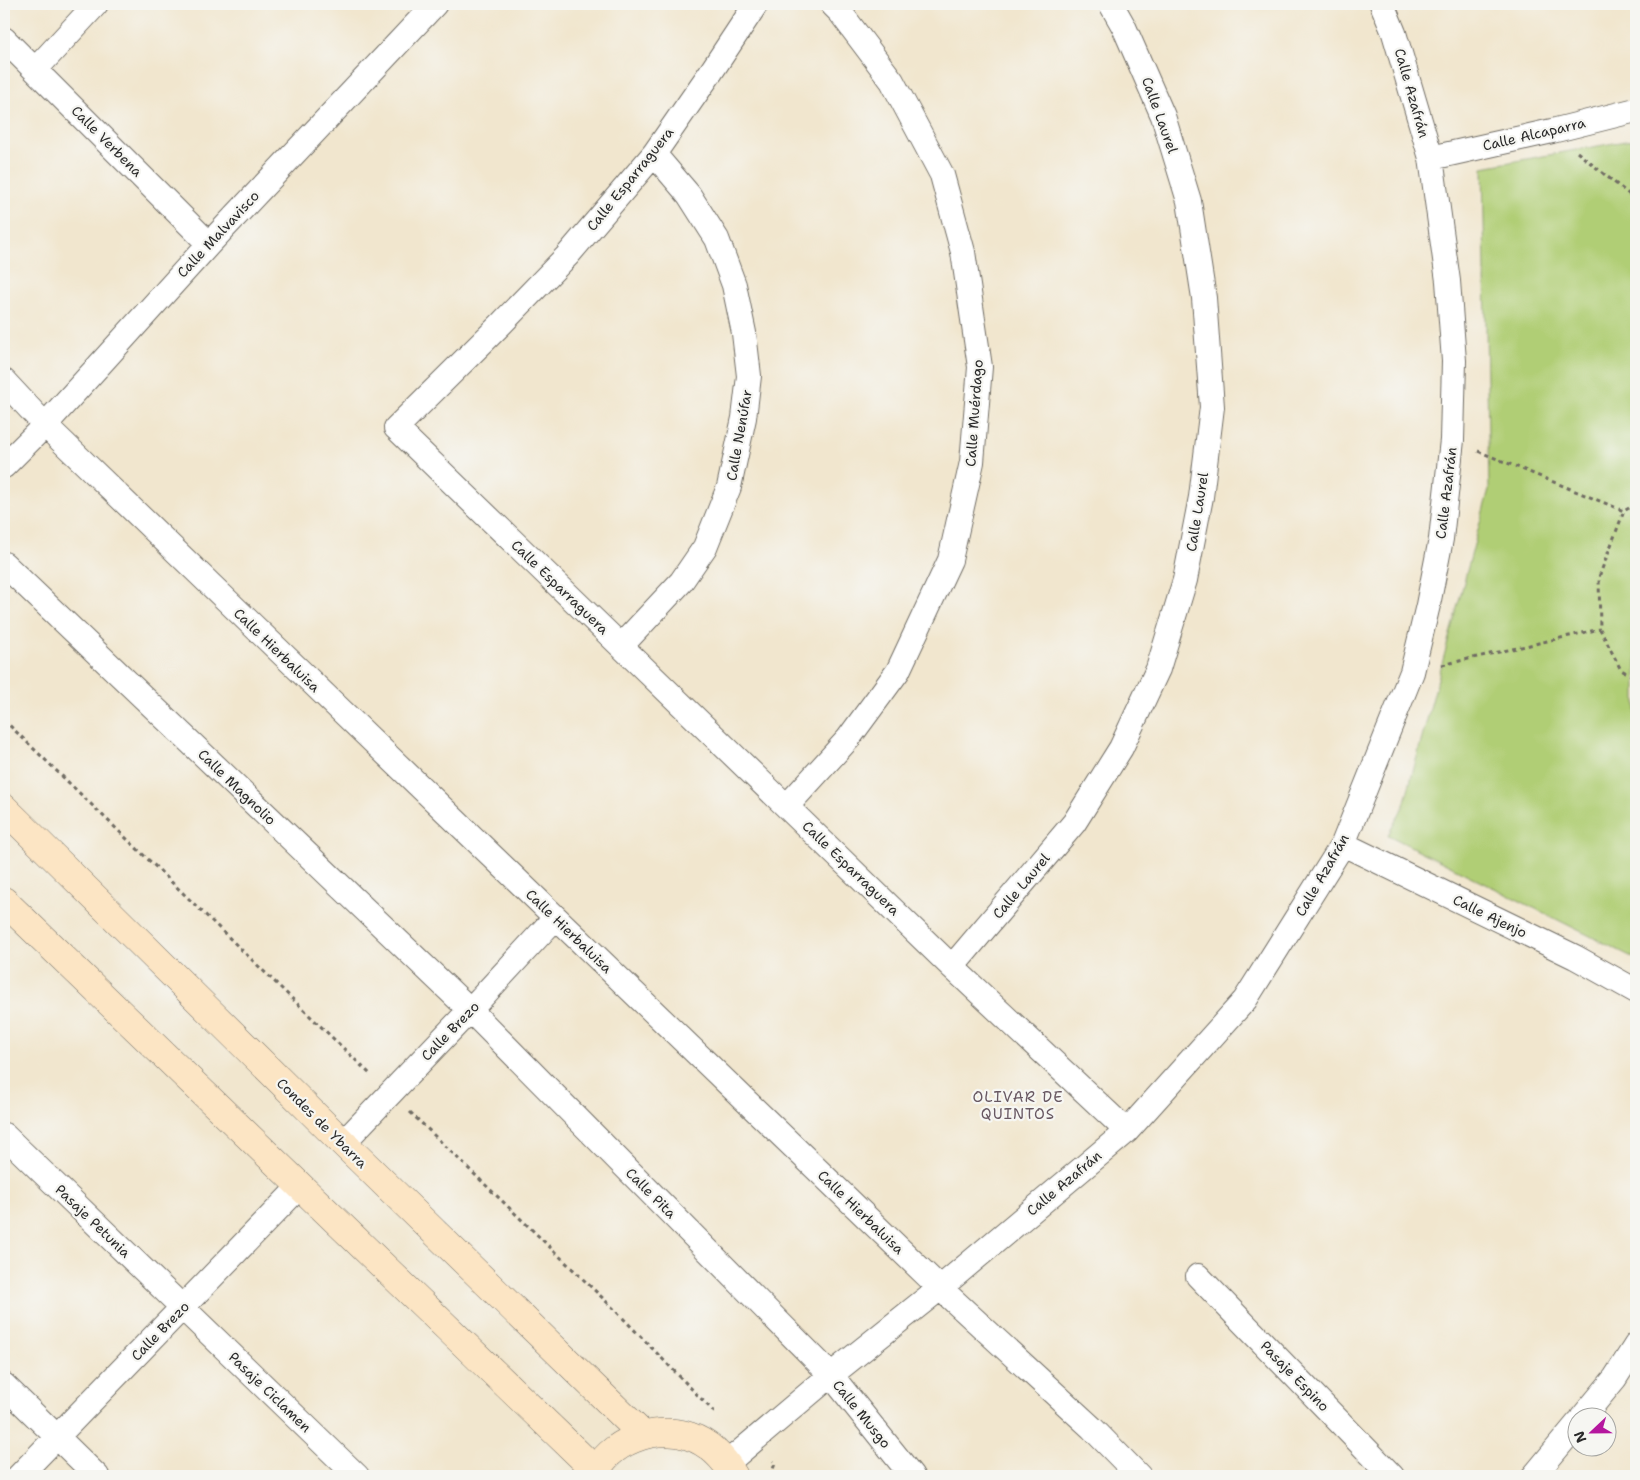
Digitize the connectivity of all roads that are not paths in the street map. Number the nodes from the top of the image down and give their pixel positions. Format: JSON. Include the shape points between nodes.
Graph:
{"nodes":[{"id":1,"x":96,"y":4,"type":"edge"},
{"id":2,"x":435,"y":4,"type":"edge"},
{"id":3,"x":756,"y":4,"type":"edge"},
{"id":4,"x":832,"y":4,"type":"edge"},
{"id":5,"x":1111,"y":4,"type":"edge"},
{"id":6,"x":1382,"y":4,"type":"edge"},
{"id":7,"x":4,"y":39,"type":"edge"},
{"id":8,"x":35,"y":70,"type":"junction"},
{"id":9,"x":1636,"y":110,"type":"edge"},
{"id":10,"x":654,"y":154,"type":"junction"},
{"id":11,"x":1431,"y":158,"type":"junction"},
{"id":12,"x":209,"y":244,"type":"junction"},
{"id":13,"x":4,"y":381,"type":"edge"},
{"id":14,"x":45,"y":425,"type":"junction"},
{"id":15,"x":4,"y":466,"type":"edge"},
{"id":16,"x":4,"y":564,"type":"edge"},
{"id":17,"x":621,"y":646,"type":"junction"},
{"id":18,"x":787,"y":806,"type":"junction"},
{"id":19,"x":4,"y":808,"type":"edge"},
{"id":20,"x":1343,"y":844,"type":"junction"},
{"id":21,"x":4,"y":901,"type":"edge"},
{"id":22,"x":555,"y":918,"type":"junction"},
{"id":23,"x":952,"y":967,"type":"junction"},
{"id":24,"x":1636,"y":991,"type":"edge"},
{"id":25,"x":470,"y":1010,"type":"junction"},
{"id":26,"x":1127,"y":1131,"type":"junction"},
{"id":27,"x":4,"y":1135,"type":"edge"},
{"id":28,"x":343,"y":1143,"type":"junction"},
{"id":29,"x":300,"y":1186,"type":"junction"},
{"id":30,"x":1198,"y":1276,"type":"dead end"},
{"id":31,"x":940,"y":1288,"type":"junction"},
{"id":32,"x":183,"y":1307,"type":"junction"},
{"id":33,"x":1636,"y":1345,"type":"edge"},
{"id":34,"x":831,"y":1375,"type":"junction"},
{"id":35,"x":4,"y":1385,"type":"edge"},
{"id":36,"x":1590,"y":1408,"type":"edge"},
{"id":37,"x":1568,"y":1435,"type":"edge"},
{"id":38,"x":643,"y":1436,"type":"junction"},
{"id":39,"x":57,"y":1437,"type":"junction"},
{"id":40,"x":730,"y":1470,"type":"edge"},
{"id":41,"x":595,"y":1474,"type":"edge"},
{"id":42,"x":19,"y":1476,"type":"edge"},
{"id":43,"x":97,"y":1476,"type":"edge"},
{"id":44,"x":357,"y":1476,"type":"edge"},
{"id":45,"x":912,"y":1476,"type":"edge"},
{"id":46,"x":1139,"y":1476,"type":"edge"},
{"id":47,"x":1392,"y":1476,"type":"edge"},
{"id":48,"x":1534,"y":1476,"type":"edge"}],
"edges":[{"from":1,"to":8,"type":"street"},
{"from":2,"to":12,"type":"street","name":"Calle Malvavisco"},
{"from":3,"to":10,"type":"street","name":"Calle Esparraguera"},
{"from":4,"to":18,"type":"street","name":"Calle Muérdago","via":[[892,81],[942,175],[963,252],[980,367],[972,462],[950,560],[898,671],[848,739]]},
{"from":5,"to":23,"type":"street","name":"Calle Laurel","via":[[1164,116],[1189,201],[1204,298],[1212,407],[1201,497],[1185,580],[1158,669],[1121,748],[1074,823]]},
{"from":6,"to":11,"type":"street","name":"Calle Azafrán","via":[[1394,33]]},
{"from":7,"to":8,"type":"street","name":"Calle Verbena"},
{"from":8,"to":12,"type":"street","name":"Calle Verbena"},
{"from":9,"to":11,"type":"street","name":"Calle Alcaparra"},
{"from":10,"to":17,"type":"street","name":"Calle Nenúfar","via":[[689,195],[717,239],[734,285],[749,376],[730,487],[705,547],[681,582]]},
{"from":10,"to":17,"type":"street","name":"Calle Esparraguera","via":[[567,256],[396,428]]},
{"from":11,"to":20,"type":"street","name":"Calle Azafrán","via":[[1448,281],[1454,361],[1452,440],[1441,539],[1412,672]]},
{"from":12,"to":14,"type":"street","name":"Calle Malvavisco"},
{"from":13,"to":14,"type":"street","name":"Calle Hierbaluisa"},
{"from":14,"to":15,"type":"street","name":"Calle Malvavisco"},
{"from":14,"to":22,"type":"street","name":"Calle Hierbaluisa"},
{"from":16,"to":25,"type":"street","name":"Calle Magnolio"},
{"from":17,"to":18,"type":"street","name":"Calle Esparraguera"},
{"from":18,"to":23,"type":"street","name":"Calle Esparraguera"},
{"from":19,"to":28,"type":"main road","name":"Condes de Ybarra"},
{"from":20,"to":24,"type":"street","name":"Calle Ajenjo","via":[[1574,957]]},
{"from":20,"to":26,"type":"street","name":"Calle Azafrán","via":[[1245,1000]]},
{"from":21,"to":29,"type":"main road"},
{"from":22,"to":25,"type":"street","name":"Calle Brezo"},
{"from":22,"to":31,"type":"street","name":"Calle Hierbaluisa"},
{"from":23,"to":26,"type":"street","name":"Calle Esparraguera"},
{"from":25,"to":28,"type":"street","name":"Calle Brezo"},
{"from":25,"to":34,"type":"street","name":"Calle Pita"},
{"from":26,"to":31,"type":"street","name":"Calle Azafrán"},
{"from":27,"to":32,"type":"street","name":"Pasaje Petunia"},
{"from":28,"to":38,"type":"main road","name":"Condes de Ybarra"},
{"from":29,"to":32,"type":"street","name":"Calle Brezo"},
{"from":29,"to":41,"type":"main road"},
{"from":30,"to":47,"type":"street","name":"Pasaje Espino"},
{"from":31,"to":34,"type":"street","name":"Calle Azafrán"},
{"from":31,"to":46,"type":"street","name":"Calle Hierbaluisa","via":[[1092,1428]]},
{"from":32,"to":39,"type":"street","name":"Calle Brezo"},
{"from":32,"to":44,"type":"street","name":"Pasaje Ciclamen"},
{"from":33,"to":36,"type":"street"},
{"from":34,"to":40,"type":"street","name":"Calle Azafrán"},
{"from":34,"to":45,"type":"street","name":"Calle Musgo"},
{"from":35,"to":39,"type":"street"},
{"from":37,"to":48,"type":"street"},
{"from":38,"to":40,"type":"main road","via":[[666,1432],[689,1436],[710,1447]]},
{"from":38,"to":41,"type":"main road","via":[[624,1443],[608,1455]]},
{"from":39,"to":42,"type":"street","name":"Calle Brezo"},
{"from":39,"to":43,"type":"street"}]}
